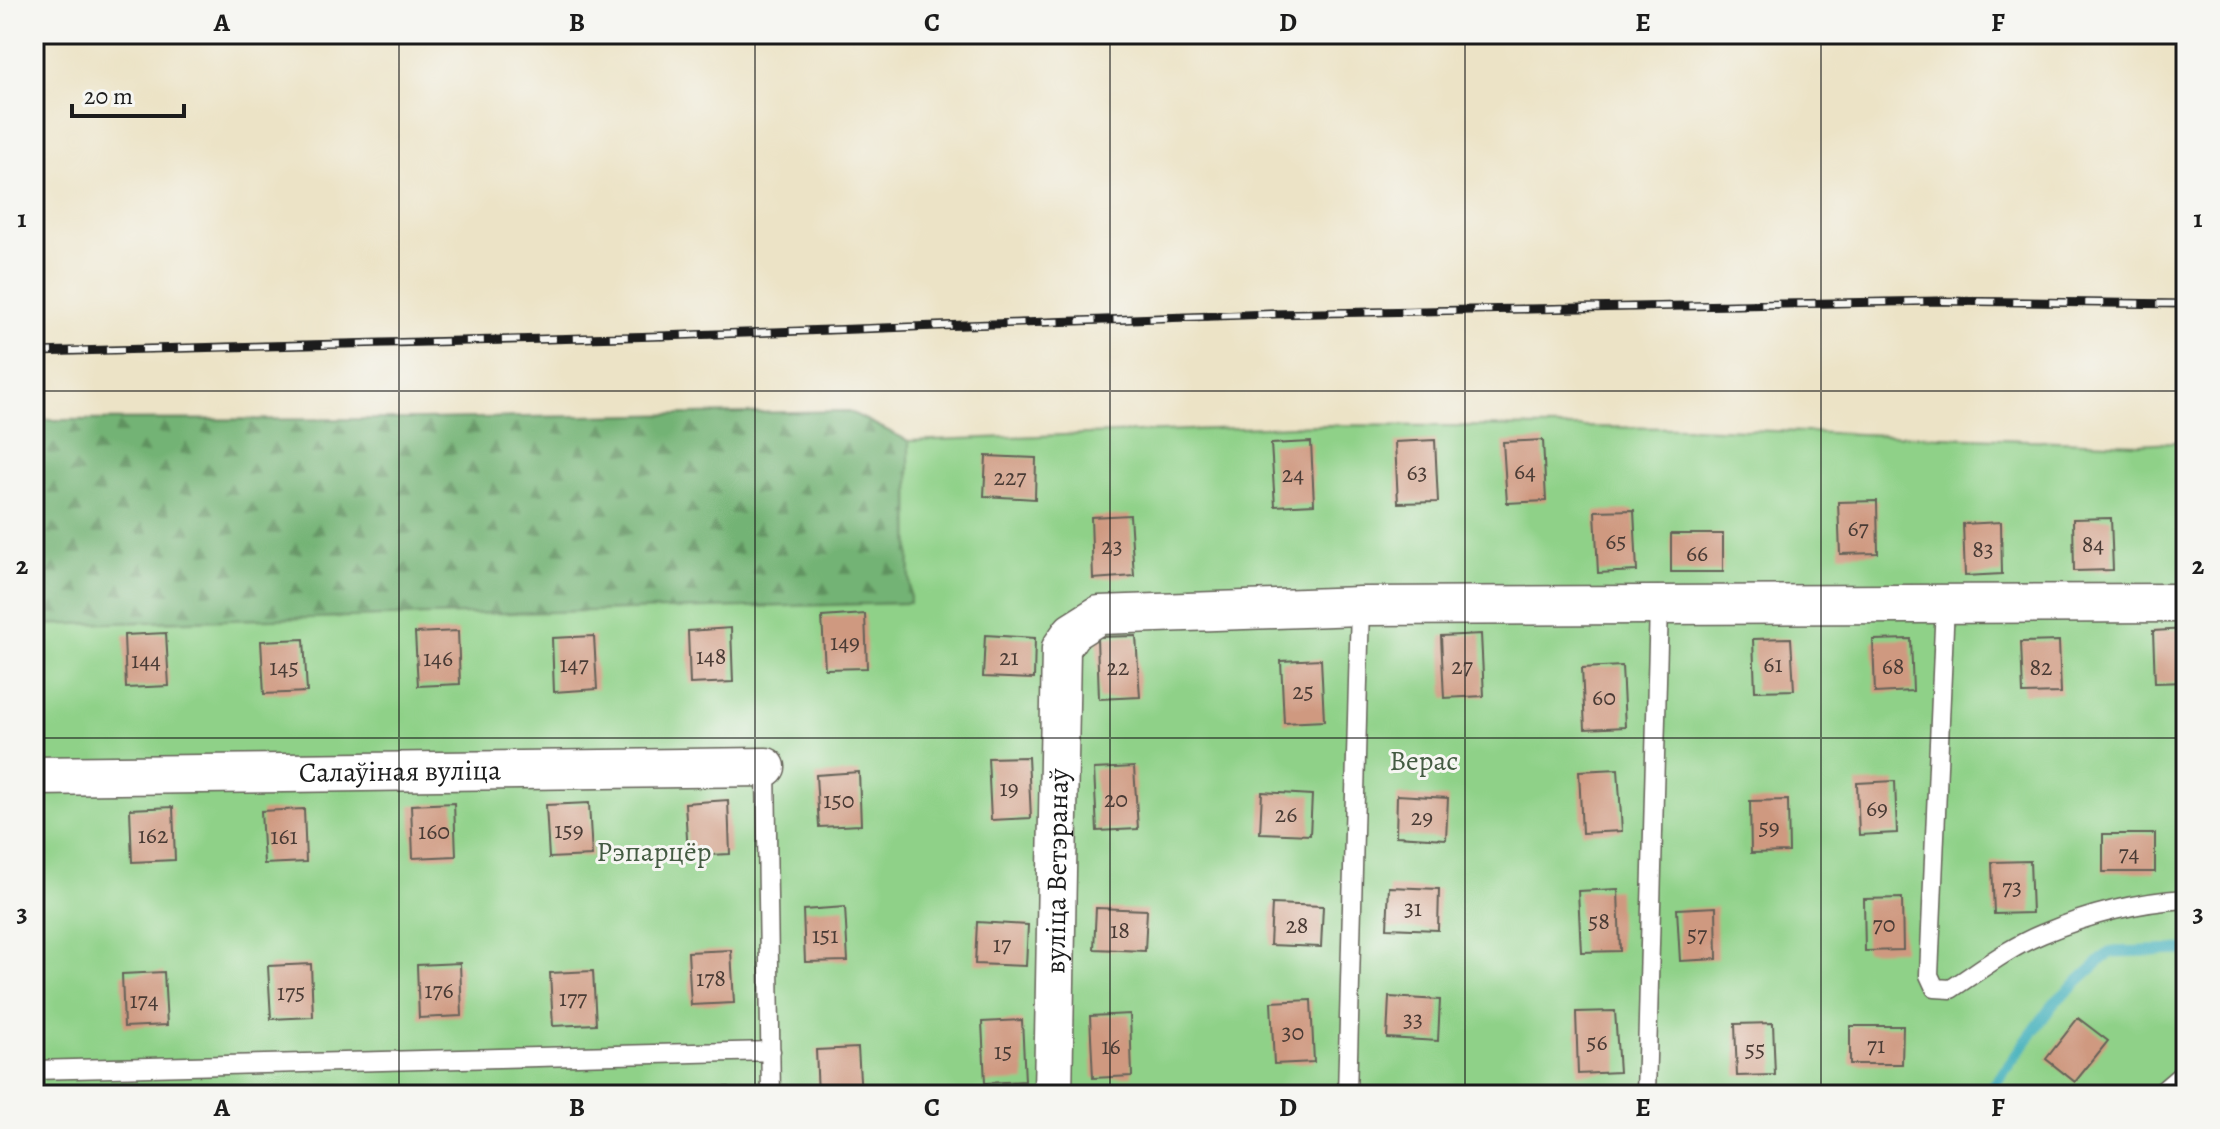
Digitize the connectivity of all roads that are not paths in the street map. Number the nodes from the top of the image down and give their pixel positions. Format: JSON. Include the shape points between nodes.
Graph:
{"nodes":[{"id":1,"x":2186,"y":603,"type":"edge"},
{"id":2,"x":1945,"y":604,"type":"junction"},
{"id":3,"x":1659,"y":605,"type":"junction"},
{"id":4,"x":1360,"y":606,"type":"junction"},
{"id":5,"x":766,"y":767,"type":"joint"},
{"id":6,"x":34,"y":776,"type":"edge"},
{"id":7,"x":2186,"y":899,"type":"edge"},
{"id":8,"x":771,"y":1051,"type":"junction"},
{"id":9,"x":34,"y":1070,"type":"edge"},
{"id":10,"x":2186,"y":1071,"type":"edge"},
{"id":11,"x":771,"y":1095,"type":"edge"},
{"id":12,"x":1053,"y":1095,"type":"edge"},
{"id":13,"x":1347,"y":1095,"type":"edge"},
{"id":14,"x":1646,"y":1095,"type":"edge"},
{"id":15,"x":2158,"y":1095,"type":"edge"}],
"edges":[{"from":1,"to":2,"type":"street"},
{"from":2,"to":3,"type":"street"},
{"from":2,"to":7,"type":"lane","via":[[1929,975],[1935,988],[1951,989],[2040,935],[2109,911]]},
{"from":3,"to":4,"type":"street"},
{"from":3,"to":14,"type":"lane"},
{"from":4,"to":12,"type":"street","name":"вуліца Ветэранаў","via":[[1099,615],[1072,632],[1061,648]]},
{"from":4,"to":13,"type":"lane"},
{"from":5,"to":6,"type":"street","name":"Салаўіная вуліца"},
{"from":5,"to":8,"type":"lane"},
{"from":8,"to":9,"type":"lane"},
{"from":8,"to":11,"type":"lane"},
{"from":10,"to":15,"type":"lane"}]}
